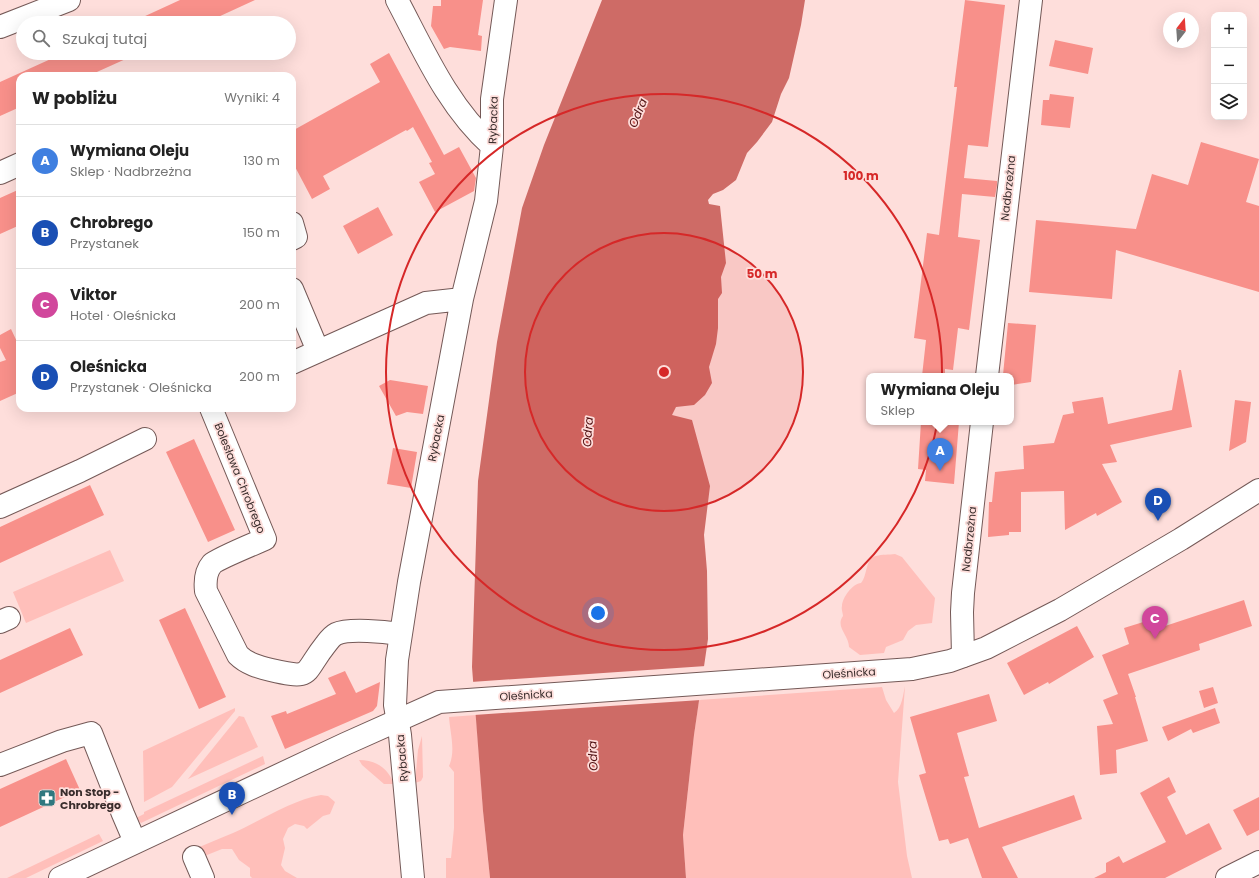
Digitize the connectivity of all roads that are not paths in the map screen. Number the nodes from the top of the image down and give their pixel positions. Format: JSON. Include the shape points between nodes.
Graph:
{"nodes":[{"id":1,"x":69,"y":0,"type":"edge"},
{"id":2,"x":397,"y":0,"type":"edge"},
{"id":3,"x":506,"y":0,"type":"edge"},
{"id":4,"x":1031,"y":0,"type":"edge"},
{"id":5,"x":28,"y":16,"type":"edge"},
{"id":6,"x":16,"y":21,"type":"edge"},
{"id":7,"x":0,"y":27,"type":"edge"},
{"id":8,"x":492,"y":146,"type":"junction"},
{"id":9,"x":16,"y":166,"type":"edge"},
{"id":10,"x":0,"y":173,"type":"edge"},
{"id":11,"x":296,"y":299,"type":"edge"},
{"id":12,"x":462,"y":299,"type":"junction"},
{"id":13,"x":318,"y":351,"type":"junction"},
{"id":14,"x":296,"y":361,"type":"edge"},
{"id":15,"x":987,"y":373,"type":"edge"},
{"id":16,"x":213,"y":412,"type":"edge"},
{"id":17,"x":982,"y":425,"type":"edge"},
{"id":18,"x":145,"y":439,"type":"dead end"},
{"id":19,"x":1259,"y":490,"type":"edge"},
{"id":20,"x":0,"y":507,"type":"edge"},
{"id":21,"x":400,"y":634,"type":"junction"},
{"id":22,"x":964,"y":656,"type":"junction"},
{"id":23,"x":304,"y":674,"type":"junction"},
{"id":24,"x":294,"y":693,"type":"dead end"},
{"id":25,"x":398,"y":720,"type":"junction"},
{"id":26,"x":0,"y":765,"type":"edge"},
{"id":27,"x":135,"y":842,"type":"junction"},
{"id":28,"x":194,"y":857,"type":"dead end"},
{"id":29,"x":1259,"y":862,"type":"edge"},
{"id":30,"x":60,"y":878,"type":"edge"},
{"id":31,"x":203,"y":878,"type":"edge"},
{"id":32,"x":413,"y":878,"type":"edge"},
{"id":33,"x":1227,"y":878,"type":"edge"}],
"edges":[{"from":1,"to":5,"type":"street"},
{"from":2,"to":8,"type":"street","via":[[445,90],[459,111]]},
{"from":3,"to":8,"type":"street","name":"Rybacka","via":[[492,99]]},
{"from":4,"to":15,"type":"street","name":"Nadbrzeżna"},
{"from":6,"to":7,"type":"street"},
{"from":8,"to":12,"type":"street","name":"Rybacka","via":[[486,201]]},
{"from":9,"to":10,"type":"street"},
{"from":11,"to":13,"type":"street"},
{"from":12,"to":13,"type":"street","via":[[426,303]]},
{"from":12,"to":21,"type":"street","name":"Rybacka"},
{"from":13,"to":14,"type":"street"},
{"from":16,"to":23,"type":"street","name":"Bolesława Chrobrego","via":[[265,539],[213,563],[207,572],[206,591],[242,659],[254,666],[292,675]]},
{"from":17,"to":22,"type":"street","name":"Nadbrzeżna","via":[[962,612]]},
{"from":18,"to":20,"type":"street"},
{"from":19,"to":22,"type":"street","name":"Oleśnicka","via":[[1060,610],[986,648]]},
{"from":21,"to":23,"type":"street","via":[[369,631],[335,634]]},
{"from":21,"to":25,"type":"street","name":"Rybacka","via":[[395,687]]},
{"from":22,"to":25,"type":"street","name":"Oleśnicka","via":[[924,667],[882,671],[438,702]]},
{"from":23,"to":24,"type":"street"},
{"from":25,"to":27,"type":"street"},
{"from":25,"to":32,"type":"street","name":"Rybacka"},
{"from":26,"to":27,"type":"street","via":[[62,741],[91,733]]},
{"from":27,"to":30,"type":"street"},
{"from":28,"to":31,"type":"street"},
{"from":29,"to":33,"type":"street"}]}
